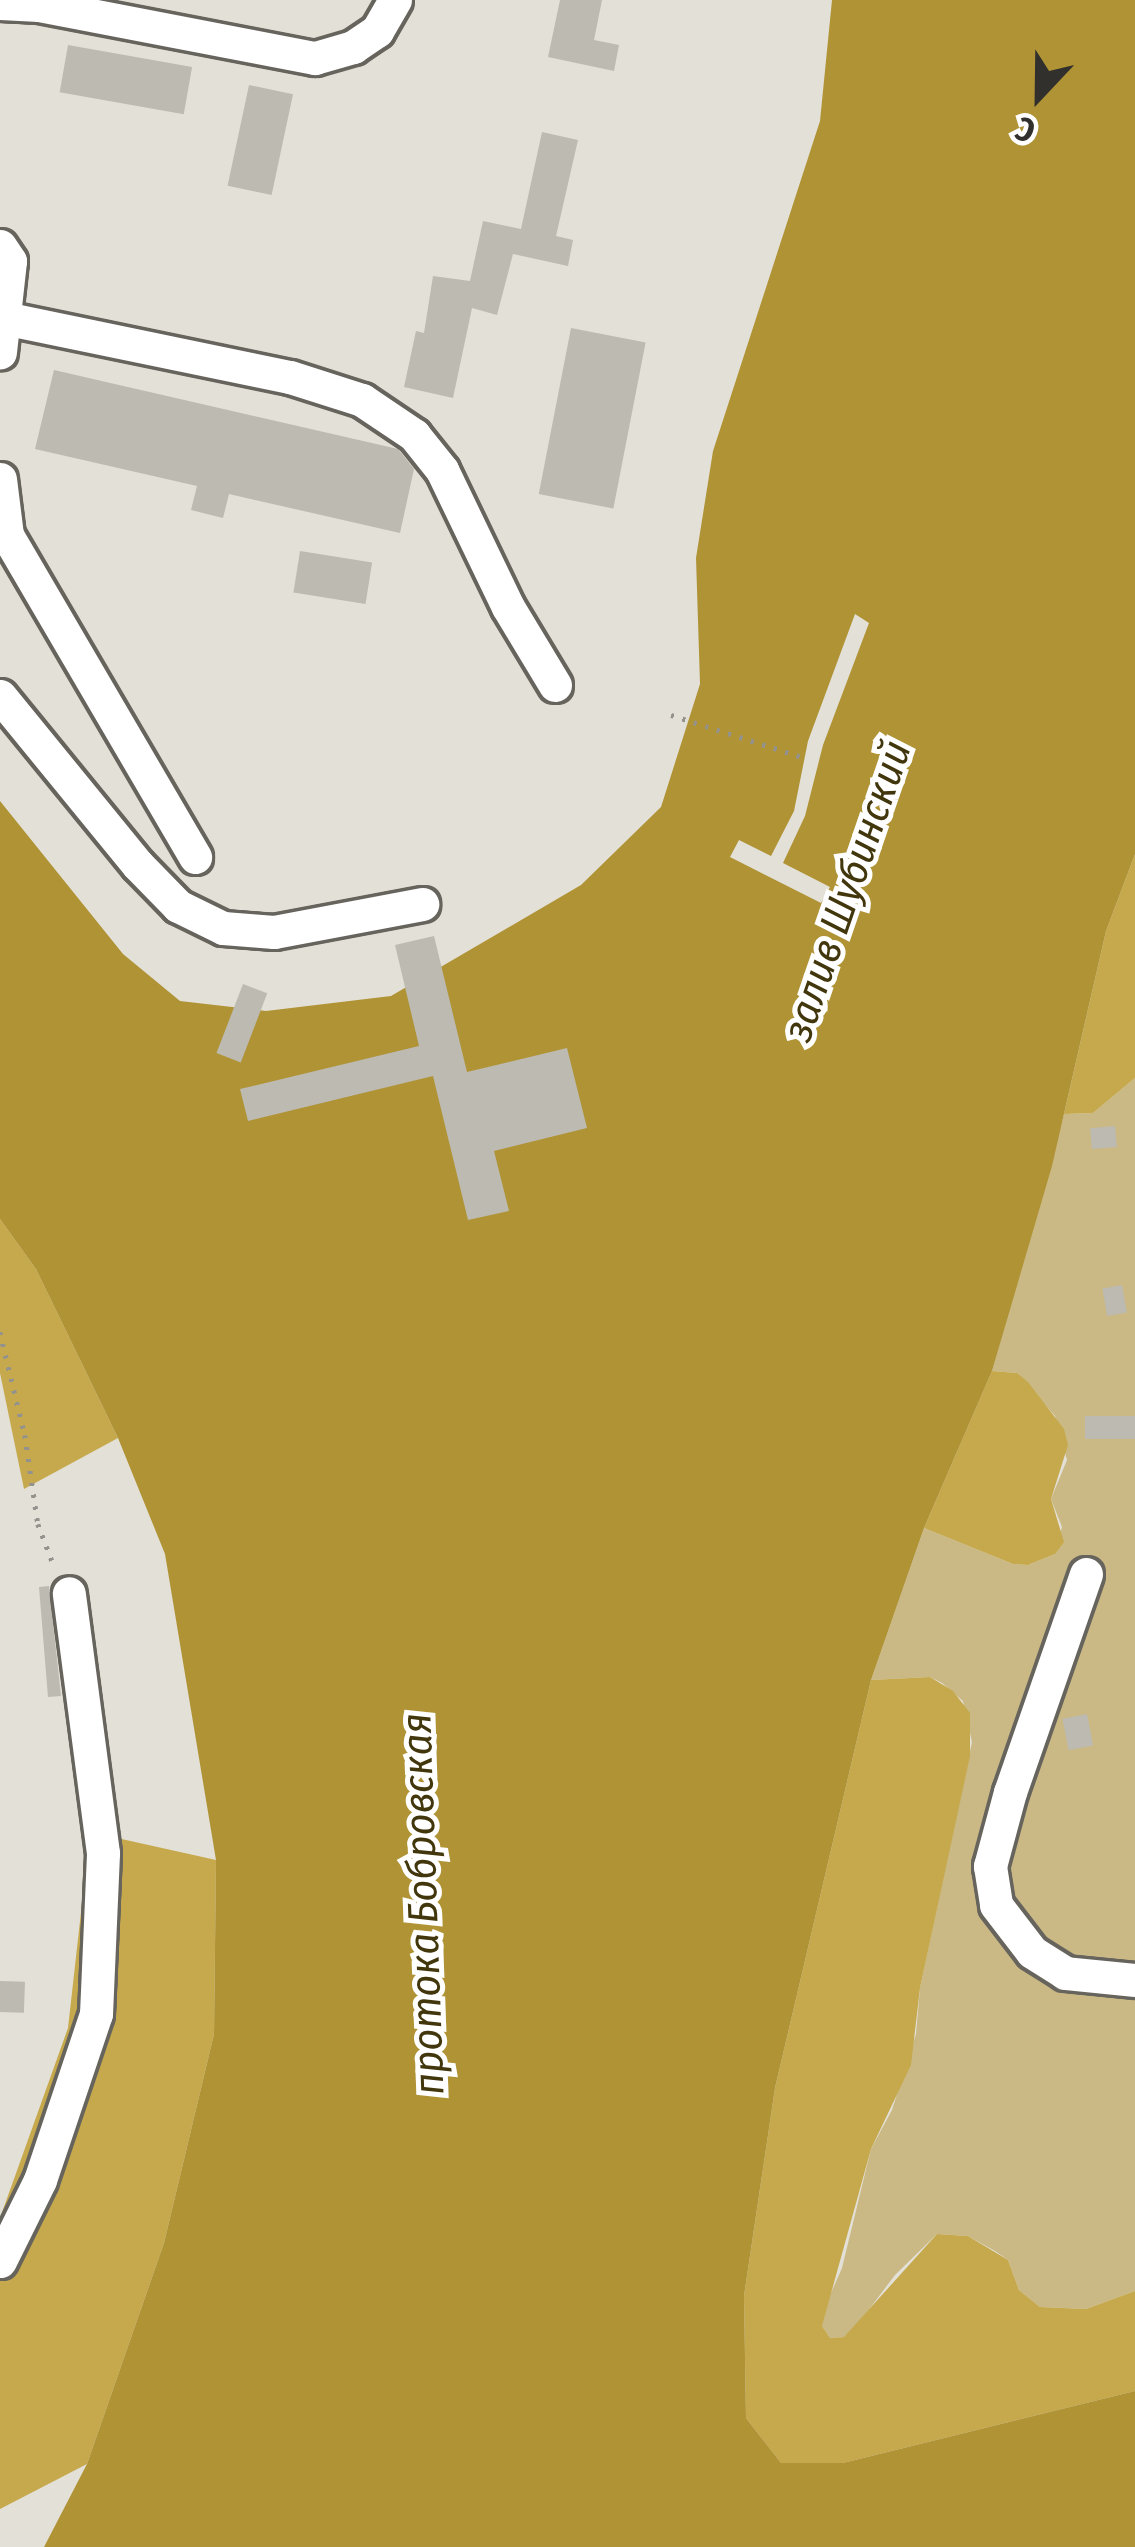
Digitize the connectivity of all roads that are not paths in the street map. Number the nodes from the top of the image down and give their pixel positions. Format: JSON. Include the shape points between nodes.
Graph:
{"nodes":[{"id":1,"x":394,"y":0,"type":"edge"},
{"id":2,"x":0,"y":3,"type":"edge"},
{"id":3,"x":0,"y":246,"type":"edge"},
{"id":4,"x":2,"y":335,"type":"edge"},
{"id":5,"x":0,"y":479,"type":"edge"},
{"id":6,"x":555,"y":685,"type":"dead end"},
{"id":7,"x":0,"y":696,"type":"edge"},
{"id":8,"x":196,"y":857,"type":"dead end"},
{"id":9,"x":422,"y":904,"type":"dead end"},
{"id":10,"x":1087,"y":1574,"type":"dead end"},
{"id":11,"x":69,"y":1593,"type":"road end"},
{"id":12,"x":1135,"y":1980,"type":"edge"},
{"id":13,"x":0,"y":2261,"type":"edge"}],
"edges":[{"from":1,"to":2,"type":"street","via":[[376,31],[315,58]]},
{"from":3,"to":4,"type":"street","via":[[10,261]]},
{"from":4,"to":6,"type":"street","via":[[290,377],[362,400],[414,435],[442,470]]},
{"from":5,"to":8,"type":"street","via":[[7,535]]},
{"from":7,"to":9,"type":"street","via":[[178,906],[223,928],[274,932]]},
{"from":10,"to":12,"type":"street","via":[[990,1866],[996,1904],[1032,1952],[1064,1973]]},
{"from":11,"to":13,"type":"street","via":[[103,1853],[96,2014],[40,2180]]}]}
